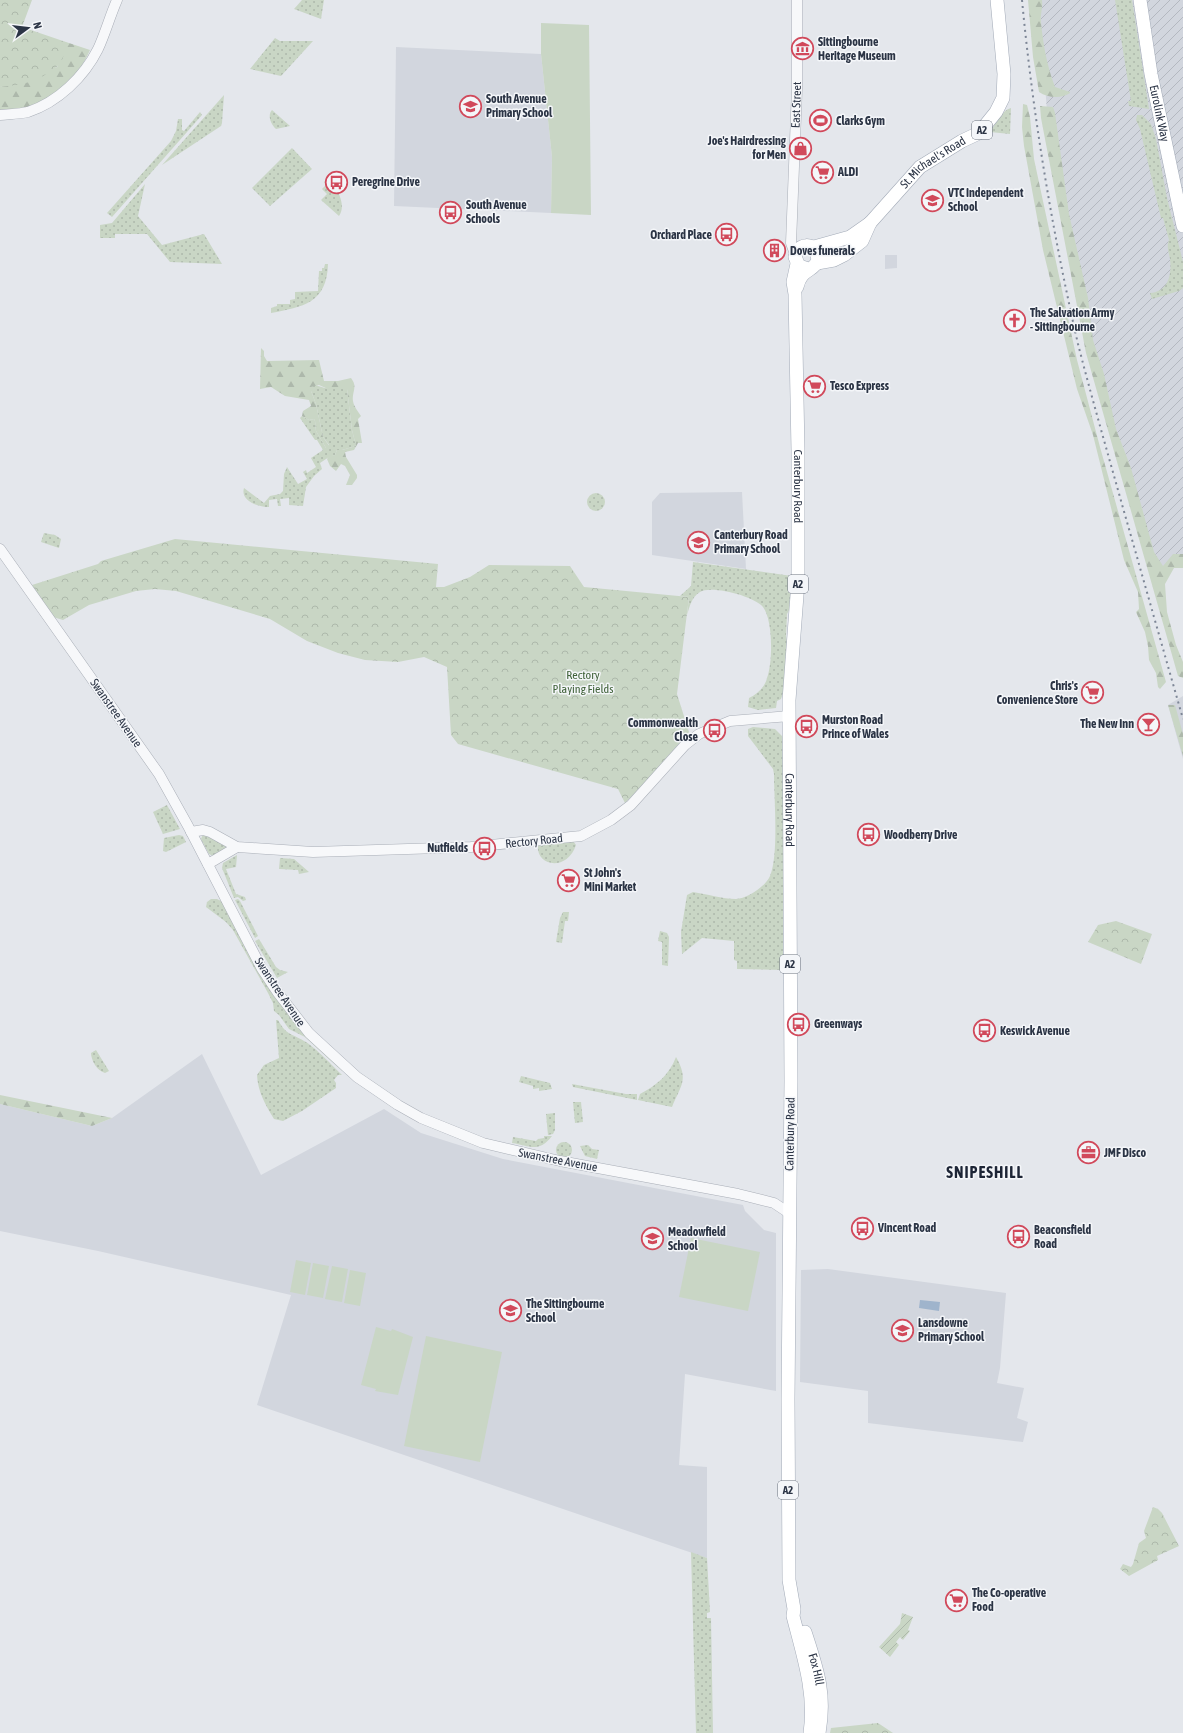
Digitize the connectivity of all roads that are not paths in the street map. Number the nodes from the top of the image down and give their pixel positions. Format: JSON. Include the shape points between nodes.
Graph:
{"nodes":[{"id":1,"x":116,"y":0,"type":"edge"},
{"id":2,"x":797,"y":0,"type":"edge"},
{"id":3,"x":997,"y":0,"type":"edge"},
{"id":4,"x":1140,"y":0,"type":"edge"},
{"id":5,"x":0,"y":114,"type":"edge"},
{"id":6,"x":874,"y":219,"type":"junction"},
{"id":7,"x":1183,"y":226,"type":"edge"},
{"id":8,"x":792,"y":234,"type":"junction"},
{"id":9,"x":811,"y":246,"type":"junction"},
{"id":10,"x":805,"y":262,"type":"junction"},
{"id":11,"x":797,"y":407,"type":"joint"},
{"id":12,"x":0,"y":549,"type":"edge"},
{"id":13,"x":790,"y":716,"type":"junction"},
{"id":14,"x":191,"y":832,"type":"junction"},
{"id":15,"x":236,"y":847,"type":"junction"},
{"id":16,"x":208,"y":864,"type":"junction"},
{"id":17,"x":789,"y":1212,"type":"junction"},
{"id":18,"x":794,"y":1609,"type":"junction"},
{"id":19,"x":810,"y":1733,"type":"edge"},
{"id":20,"x":819,"y":1733,"type":"edge"}],
"edges":[{"from":1,"to":5,"type":"street","via":[[98,48],[83,73],[72,84],[45,105],[20,113]]},
{"from":2,"to":8,"type":"street","name":"East Street"},
{"from":3,"to":6,"type":"main road","name":"St. Michael's Road","number":"A2","via":[[1004,74],[1003,98],[996,112],[979,133],[920,167]]},
{"from":4,"to":7,"type":"main road","name":"Eurolink Way","via":[[1153,81]]},
{"from":6,"to":9,"type":"main road","name":"St. Michael's Road","number":"A2","via":[[850,237]]},
{"from":6,"to":10,"type":"main road","name":"St. Michael's Road","number":"A2","via":[[862,241],[844,255],[834,260]]},
{"from":8,"to":9,"type":"street"},
{"from":8,"to":10,"type":"street","name":"East Street","via":[[791,243]]},
{"from":9,"to":10,"type":"main road","number":"A2","via":[[802,246]]},
{"from":9,"to":10,"type":"main road","name":"East Street","number":"A2","via":[[819,256]]},
{"from":10,"to":11,"type":"main road","name":"East Street","number":"A2","via":[[793,282]]},
{"from":11,"to":13,"type":"main road","name":"Canterbury Road","number":"A2","via":[[798,582]]},
{"from":12,"to":14,"type":"street","name":"Swanstree Avenue","via":[[159,774]]},
{"from":13,"to":15,"type":"street","name":"Rectory Road","via":[[730,721],[699,734],[685,745],[631,805],[611,820],[581,836],[501,845],[414,850],[313,852]]},
{"from":13,"to":17,"type":"main road","name":"Canterbury Road","number":"A2"},
{"from":14,"to":15,"type":"street","name":"Rectory Road","via":[[210,832]]},
{"from":14,"to":16,"type":"street","name":"Swanstree Avenue"},
{"from":15,"to":16,"type":"street"},
{"from":16,"to":17,"type":"street","name":"Swanstree Avenue","via":[[262,969],[295,1018],[356,1077],[398,1105],[444,1128],[498,1147],[738,1194],[774,1203]]},
{"from":17,"to":18,"type":"main road","name":"Fox Hill","number":"A2","via":[[789,1580]]},
{"from":18,"to":19,"type":"main road","name":"Fox Hill","number":"A2","via":[[792,1616],[812,1700]]},
{"from":18,"to":20,"type":"main road","name":"Fox Hill","number":"A2","via":[[799,1614],[820,1676],[822,1700]]}]}
